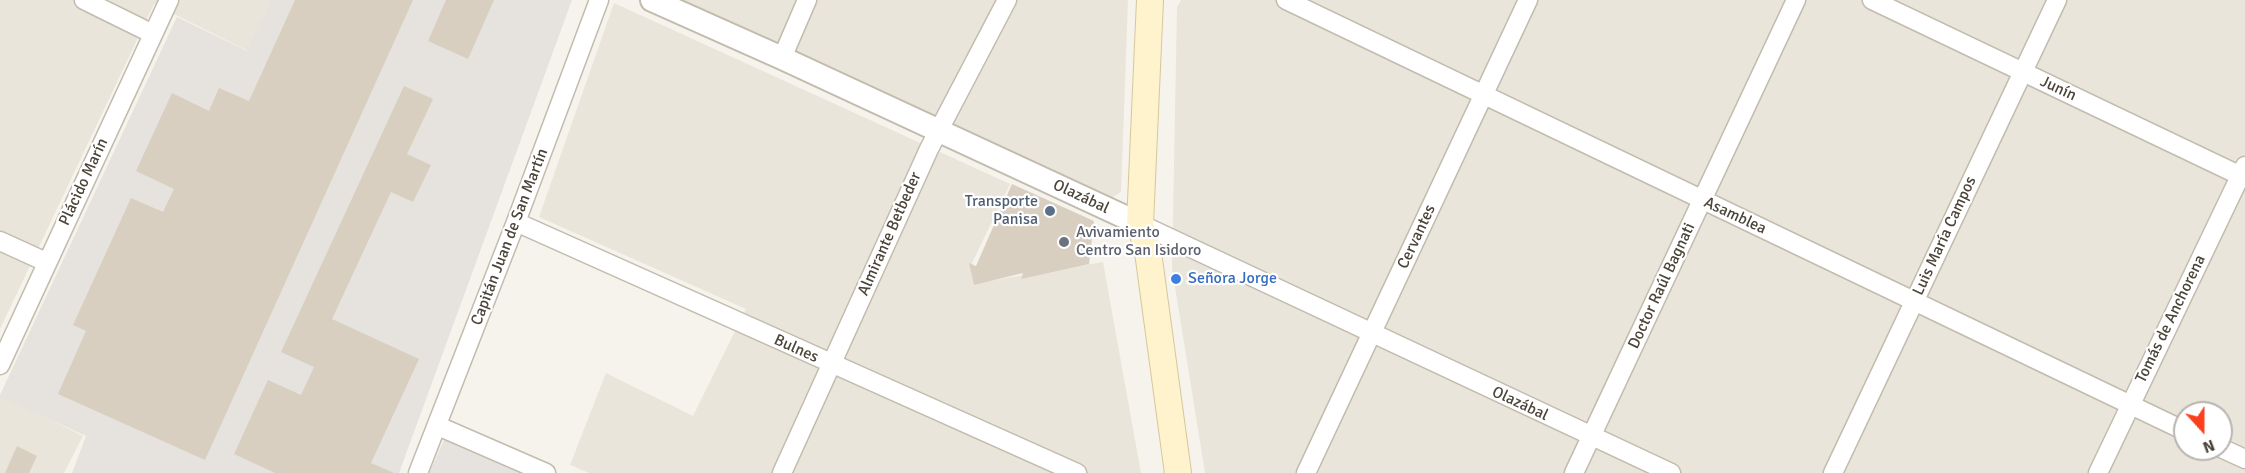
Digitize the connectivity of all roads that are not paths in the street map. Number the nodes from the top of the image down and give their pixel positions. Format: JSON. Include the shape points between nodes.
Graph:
{"nodes":[{"id":1,"x":84,"y":0,"type":"edge"},
{"id":2,"x":169,"y":0,"type":"edge"},
{"id":3,"x":599,"y":0,"type":"edge"},
{"id":4,"x":652,"y":0,"type":"edge"},
{"id":5,"x":807,"y":0,"type":"edge"},
{"id":6,"x":1007,"y":0,"type":"edge"},
{"id":7,"x":1150,"y":0,"type":"edge"},
{"id":8,"x":1286,"y":0,"type":"edge"},
{"id":9,"x":1528,"y":0,"type":"edge"},
{"id":10,"x":1796,"y":0,"type":"edge"},
{"id":11,"x":1872,"y":0,"type":"edge"},
{"id":12,"x":2057,"y":0,"type":"edge"},
{"id":13,"x":153,"y":34,"type":"junction"},
{"id":14,"x":782,"y":58,"type":"junction"},
{"id":15,"x":2023,"y":72,"type":"junction"},
{"id":16,"x":1484,"y":95,"type":"junction"},
{"id":17,"x":939,"y":130,"type":"junction"},
{"id":18,"x":2243,"y":173,"type":"edge"},
{"id":19,"x":1702,"y":201,"type":"junction"},
{"id":20,"x":516,"y":222,"type":"junction"},
{"id":21,"x":1140,"y":224,"type":"junction"},
{"id":22,"x":0,"y":241,"type":"edge"},
{"id":23,"x":46,"y":262,"type":"junction"},
{"id":24,"x":1914,"y":301,"type":"junction"},
{"id":25,"x":1372,"y":333,"type":"junction"},
{"id":26,"x":831,"y":364,"type":"junction"},
{"id":27,"x":0,"y":365,"type":"edge"},
{"id":28,"x":2130,"y":405,"type":"junction"},
{"id":29,"x":2173,"y":425,"type":"edge"},
{"id":30,"x":438,"y":426,"type":"junction"},
{"id":31,"x":1590,"y":437,"type":"junction"},
{"id":32,"x":1045,"y":467,"type":"edge"},
{"id":33,"x":418,"y":473,"type":"edge"},
{"id":34,"x":546,"y":473,"type":"edge"},
{"id":35,"x":782,"y":473,"type":"edge"},
{"id":36,"x":1077,"y":473,"type":"edge"},
{"id":37,"x":1160,"y":473,"type":"edge"},
{"id":38,"x":1178,"y":473,"type":"edge"},
{"id":39,"x":1306,"y":473,"type":"edge"},
{"id":40,"x":1574,"y":473,"type":"edge"},
{"id":41,"x":1671,"y":473,"type":"edge"},
{"id":42,"x":1833,"y":473,"type":"edge"},
{"id":43,"x":2098,"y":473,"type":"edge"}],
"edges":[{"from":1,"to":13,"type":"street"},
{"from":2,"to":13,"type":"street","name":"Plácido Marín"},
{"from":3,"to":20,"type":"street","name":"Capitán Juan de San Martín"},
{"from":4,"to":14,"type":"street","name":"Olazábal"},
{"from":5,"to":14,"type":"street"},
{"from":6,"to":17,"type":"street","name":"Almirante Betbeder"},
{"from":7,"to":21,"type":"main road"},
{"from":8,"to":16,"type":"street","name":"Asamblea"},
{"from":9,"to":16,"type":"street","name":"Cervantes"},
{"from":10,"to":19,"type":"street","name":"Doctor Raúl Bagnati"},
{"from":11,"to":15,"type":"street","name":"Junín"},
{"from":12,"to":15,"type":"street","name":"Luis María Campos"},
{"from":13,"to":23,"type":"street","name":"Plácido Marín"},
{"from":14,"to":17,"type":"street","name":"Olazábal"},
{"from":15,"to":18,"type":"street","name":"Junín"},
{"from":15,"to":24,"type":"street","name":"Luis María Campos"},
{"from":16,"to":19,"type":"street","name":"Asamblea"},
{"from":16,"to":25,"type":"street","name":"Cervantes"},
{"from":17,"to":21,"type":"street","name":"Olazábal"},
{"from":17,"to":26,"type":"street","name":"Almirante Betbeder"},
{"from":18,"to":28,"type":"street","name":"Tomás de Anchorena"},
{"from":19,"to":24,"type":"street","name":"Asamblea"},
{"from":19,"to":31,"type":"street","name":"Doctor Raúl Bagnati"},
{"from":20,"to":26,"type":"street","name":"Bulnes"},
{"from":20,"to":30,"type":"street","name":"Capitán Juan de San Martín"},
{"from":21,"to":25,"type":"street","name":"Olazábal"},
{"from":21,"to":37,"type":"main road","via":[[1130,246]]},
{"from":21,"to":38,"type":"main road","via":[[1148,252]]},
{"from":22,"to":23,"type":"street"},
{"from":23,"to":27,"type":"street","name":"Plácido Marín"},
{"from":24,"to":28,"type":"street","name":"Asamblea"},
{"from":24,"to":42,"type":"street","name":"Luis María Campos"},
{"from":25,"to":31,"type":"street","name":"Olazábal"},
{"from":25,"to":39,"type":"street","name":"Cervantes"},
{"from":26,"to":32,"type":"street","name":"Bulnes"},
{"from":26,"to":35,"type":"street","name":"Almirante Betbeder"},
{"from":28,"to":29,"type":"street","name":"Asamblea"},
{"from":28,"to":43,"type":"street","name":"Tomás de Anchorena"},
{"from":30,"to":33,"type":"street","name":"Capitán Juan de San Martín"},
{"from":30,"to":34,"type":"street"},
{"from":31,"to":40,"type":"street","name":"Doctor Raúl Bagnati"},
{"from":31,"to":41,"type":"street","name":"Olazábal"},
{"from":32,"to":36,"type":"street","name":"Bulnes"}]}
